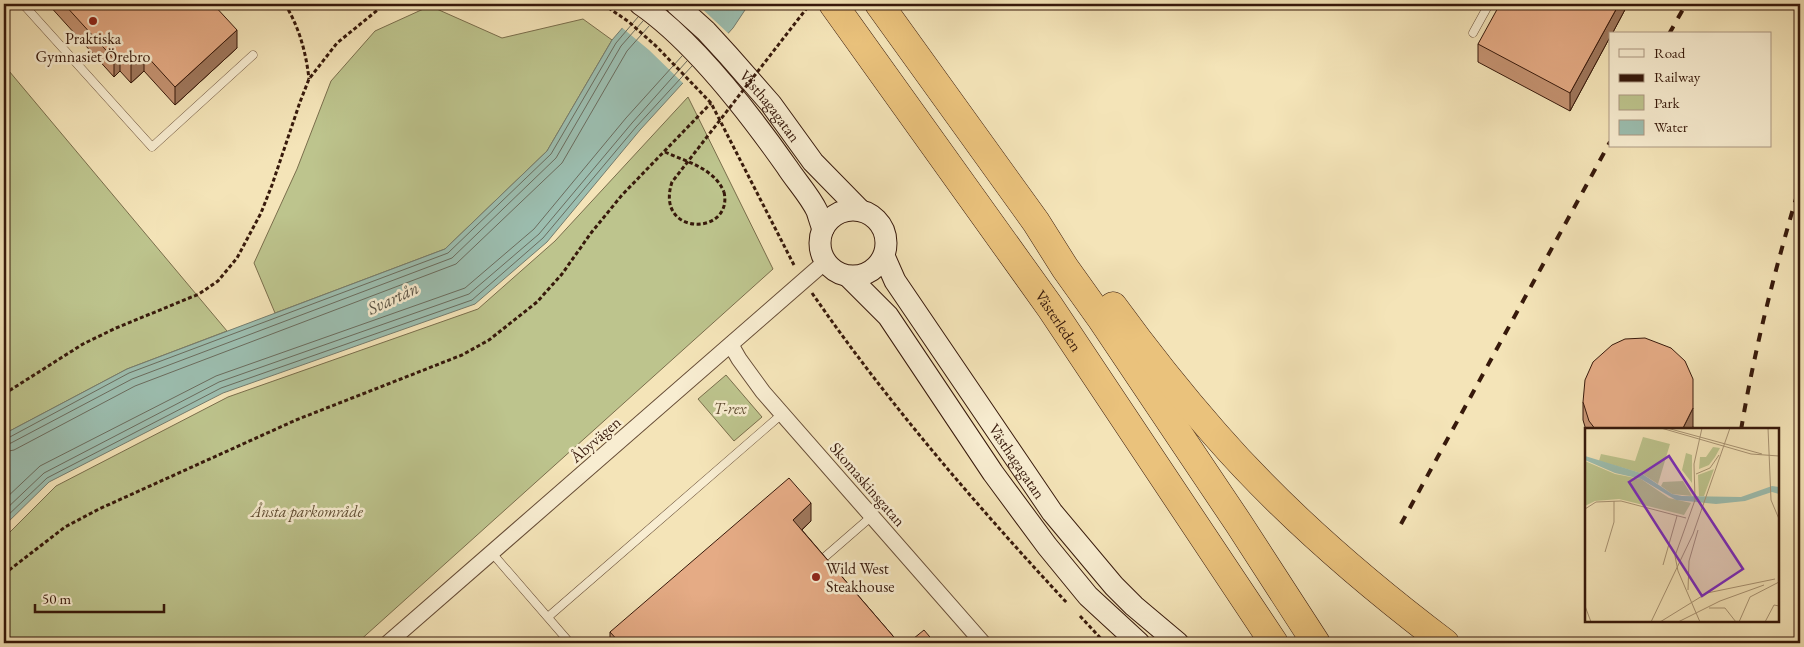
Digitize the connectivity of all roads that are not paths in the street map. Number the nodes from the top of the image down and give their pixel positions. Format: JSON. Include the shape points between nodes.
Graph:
{"nodes":[{"id":1,"x":23,"y":4,"type":"edge"},
{"id":2,"x":640,"y":4,"type":"edge"},
{"id":3,"x":676,"y":4,"type":"edge"},
{"id":4,"x":833,"y":4,"type":"edge"},
{"id":5,"x":879,"y":4,"type":"edge"},
{"id":6,"x":1489,"y":4,"type":"edge"},
{"id":7,"x":1473,"y":33,"type":"dead end"},
{"id":8,"x":253,"y":55,"type":"dead end"},
{"id":9,"x":860,"y":210,"type":"junction"},
{"id":10,"x":820,"y":220,"type":"junction"},
{"id":11,"x":1036,"y":222,"type":"junction"},
{"id":12,"x":884,"y":256,"type":"junction"},
{"id":13,"x":825,"y":262,"type":"junction"},
{"id":14,"x":849,"y":277,"type":"junction"},
{"id":15,"x":731,"y":345,"type":"junction"},
{"id":16,"x":782,"y":414,"type":"junction"},
{"id":17,"x":872,"y":516,"type":"junction"},
{"id":18,"x":492,"y":553,"type":"junction"},
{"id":19,"x":816,"y":564,"type":"edge"},
{"id":20,"x":548,"y":617,"type":"junction"},
{"id":21,"x":388,"y":643,"type":"edge"},
{"id":22,"x":570,"y":643,"type":"edge"},
{"id":23,"x":983,"y":643,"type":"edge"},
{"id":24,"x":1139,"y":643,"type":"edge"},
{"id":25,"x":1178,"y":643,"type":"edge"},
{"id":26,"x":1274,"y":643,"type":"edge"},
{"id":27,"x":1316,"y":643,"type":"edge"},
{"id":28,"x":1445,"y":643,"type":"edge"}],
"edges":[{"from":1,"to":8,"type":"lane","via":[[152,146]]},
{"from":2,"to":10,"type":"main road","name":"Västhagagatan","via":[[681,38],[714,74],[768,140]]},
{"from":3,"to":9,"type":"main road","name":"Västhagagatan","via":[[728,55],[771,104],[813,162]]},
{"from":4,"to":26,"type":"highway","name":"Västerleden","via":[[1050,307]]},
{"from":5,"to":11,"type":"highway"},
{"from":6,"to":7,"type":"lane"},
{"from":9,"to":10,"type":"main road","via":[[847,210],[830,219]]},
{"from":9,"to":12,"type":"main road","via":[[876,218],[883,228],[887,245]]},
{"from":10,"to":13,"type":"main road","via":[[820,247]]},
{"from":11,"to":27,"type":"highway"},
{"from":11,"to":28,"type":"highway","via":[[1060,233],[1170,381],[1265,487],[1369,583]]},
{"from":12,"to":14,"type":"main road","via":[[871,272]]},
{"from":12,"to":25,"type":"main road","name":"Västhagagatan","via":[[904,295],[1052,512],[1114,586]]},
{"from":13,"to":14,"type":"main road","via":[[833,270]]},
{"from":13,"to":15,"type":"street","name":"Åbyvägen"},
{"from":14,"to":24,"type":"main road","name":"Västhagagatan","via":[[888,316],[1047,546],[1088,596]]},
{"from":15,"to":16,"type":"street","name":"Skomaskinsgatan"},
{"from":15,"to":18,"type":"street","name":"Åbyvägen"},
{"from":16,"to":17,"type":"street","name":"Skomaskinsgatan"},
{"from":16,"to":20,"type":"lane"},
{"from":17,"to":19,"type":"lane"},
{"from":17,"to":23,"type":"street","name":"Skomaskinsgatan"},
{"from":18,"to":20,"type":"lane"},
{"from":18,"to":21,"type":"street","name":"Åbyvägen"},
{"from":20,"to":22,"type":"lane"}]}
